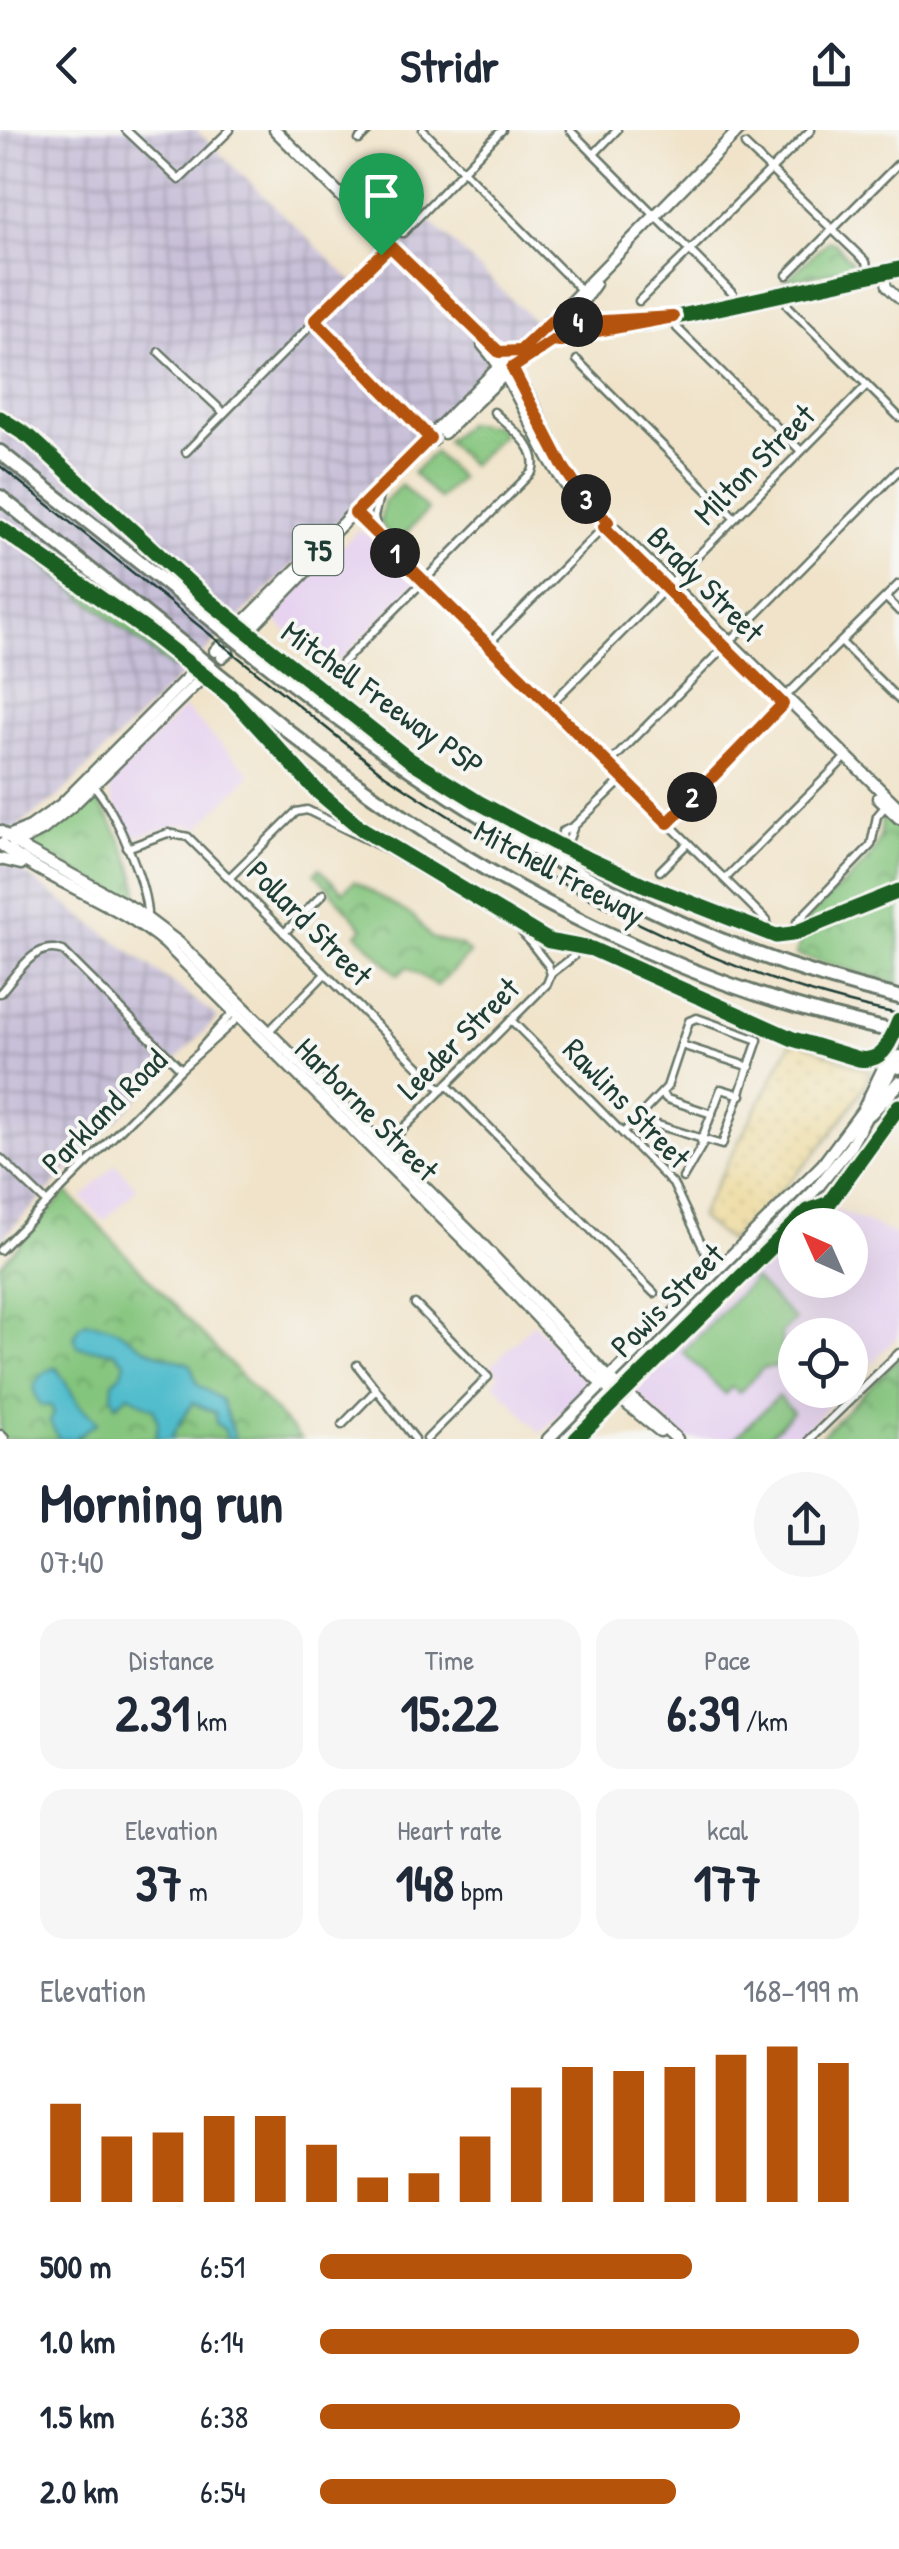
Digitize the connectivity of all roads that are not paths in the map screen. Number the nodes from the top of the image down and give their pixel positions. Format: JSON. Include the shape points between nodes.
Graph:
{"nodes":[{"id":1,"x":126,"y":130,"type":"edge"},
{"id":2,"x":230,"y":130,"type":"edge"},
{"id":3,"x":275,"y":130,"type":"edge"},
{"id":4,"x":369,"y":130,"type":"edge"},
{"id":5,"x":422,"y":130,"type":"edge"},
{"id":6,"x":502,"y":130,"type":"edge"},
{"id":7,"x":570,"y":130,"type":"edge"},
{"id":8,"x":618,"y":130,"type":"edge"},
{"id":9,"x":739,"y":130,"type":"edge"},
{"id":10,"x":811,"y":130,"type":"edge"},
{"id":11,"x":359,"y":140,"type":"dead end"},
{"id":12,"x":746,"y":145,"type":"dead end"},
{"id":13,"x":594,"y":154,"type":"junction"},
{"id":14,"x":899,"y":163,"type":"edge"},
{"id":15,"x":463,"y":171,"type":"junction"},
{"id":16,"x":771,"y":171,"type":"junction"},
{"id":17,"x":656,"y":215,"type":"junction"},
{"id":18,"x":832,"y":230,"type":"junction"},
{"id":19,"x":403,"y":233,"type":"dead end"},
{"id":20,"x":390,"y":246,"type":"junction"},
{"id":21,"x":692,"y":251,"type":"junction"},
{"id":22,"x":617,"y":256,"type":"junction"},
{"id":23,"x":899,"y":269,"type":"edge"},
{"id":24,"x":884,"y":272,"type":"junction"},
{"id":25,"x":787,"y":275,"type":"dead end"},
{"id":26,"x":869,"y":275,"type":"junction"},
{"id":27,"x":581,"y":290,"type":"junction"},
{"id":28,"x":784,"y":293,"type":"junction"},
{"id":29,"x":899,"y":299,"type":"edge"},
{"id":30,"x":640,"y":301,"type":"dead end"},
{"id":31,"x":735,"y":304,"type":"junction"},
{"id":32,"x":557,"y":316,"type":"junction"},
{"id":33,"x":673,"y":317,"type":"junction"},
{"id":34,"x":315,"y":320,"type":"junction"},
{"id":35,"x":570,"y":322,"type":"junction"},
{"id":36,"x":546,"y":330,"type":"junction"},
{"id":37,"x":570,"y":336,"type":"junction"},
{"id":38,"x":553,"y":341,"type":"junction"},
{"id":39,"x":159,"y":352,"type":"dead end"},
{"id":40,"x":577,"y":360,"type":"dead end"},
{"id":41,"x":505,"y":364,"type":"junction"},
{"id":42,"x":867,"y":385,"type":"junction"},
{"id":43,"x":488,"y":390,"type":"junction"},
{"id":44,"x":518,"y":398,"type":"junction"},
{"id":45,"x":494,"y":412,"type":"dead end"},
{"id":46,"x":224,"y":414,"type":"junction"},
{"id":47,"x":899,"y":416,"type":"edge"},
{"id":48,"x":432,"y":440,"type":"junction"},
{"id":49,"x":801,"y":451,"type":"junction"},
{"id":50,"x":0,"y":452,"type":"edge"},
{"id":51,"x":186,"y":452,"type":"dead end"},
{"id":52,"x":899,"y":470,"type":"edge"},
{"id":53,"x":379,"y":496,"type":"junction"},
{"id":54,"x":0,"y":497,"type":"edge"},
{"id":55,"x":357,"y":515,"type":"junction"},
{"id":56,"x":735,"y":518,"type":"junction"},
{"id":57,"x":606,"y":525,"type":"junction"},
{"id":58,"x":380,"y":538,"type":"junction"},
{"id":59,"x":424,"y":580,"type":"junction"},
{"id":60,"x":899,"y":584,"type":"edge"},
{"id":61,"x":668,"y":586,"type":"junction"},
{"id":62,"x":886,"y":597,"type":"junction"},
{"id":63,"x":899,"y":611,"type":"edge"},
{"id":64,"x":246,"y":627,"type":"dead end"},
{"id":65,"x":841,"y":642,"type":"junction"},
{"id":66,"x":487,"y":645,"type":"junction"},
{"id":67,"x":728,"y":645,"type":"junction"},
{"id":68,"x":342,"y":662,"type":"dead end"},
{"id":69,"x":199,"y":674,"type":"tunnel mouth"},
{"id":70,"x":899,"y":700,"type":"edge"},
{"id":71,"x":784,"y":701,"type":"junction"},
{"id":72,"x":549,"y":706,"type":"junction"},
{"id":73,"x":844,"y":759,"type":"junction"},
{"id":74,"x":608,"y":765,"type":"junction"},
{"id":75,"x":623,"y":779,"type":"junction"},
{"id":76,"x":87,"y":785,"type":"junction"},
{"id":77,"x":892,"y":804,"type":"edge"},
{"id":78,"x":899,"y":818,"type":"edge"},
{"id":79,"x":668,"y":823,"type":"junction"},
{"id":80,"x":574,"y":826,"type":"dead end"},
{"id":81,"x":688,"y":843,"type":"junction"},
{"id":82,"x":3,"y":844,"type":"edge"},
{"id":83,"x":127,"y":848,"type":"junction"},
{"id":84,"x":660,"y":871,"type":"dead end"},
{"id":85,"x":230,"y":878,"type":"junction"},
{"id":86,"x":725,"y":879,"type":"junction"},
{"id":87,"x":142,"y":890,"type":"junction"},
{"id":88,"x":323,"y":894,"type":"dead end"},
{"id":89,"x":134,"y":908,"type":"junction"},
{"id":90,"x":147,"y":918,"type":"junction"},
{"id":91,"x":766,"y":921,"type":"dead end"},
{"id":92,"x":796,"y":922,"type":"dead end"},
{"id":93,"x":284,"y":933,"type":"junction"},
{"id":94,"x":573,"y":957,"type":"dead end"},
{"id":95,"x":325,"y":974,"type":"junction"},
{"id":96,"x":551,"y":974,"type":"junction"},
{"id":97,"x":0,"y":993,"type":"edge"},
{"id":98,"x":896,"y":997,"type":"edge"},
{"id":99,"x":240,"y":1011,"type":"junction"},
{"id":100,"x":511,"y":1020,"type":"junction"},
{"id":101,"x":268,"y":1032,"type":"junction"},
{"id":102,"x":899,"y":1033,"type":"edge"},
{"id":103,"x":681,"y":1045,"type":"junction"},
{"id":104,"x":895,"y":1062,"type":"edge"},
{"id":105,"x":750,"y":1067,"type":"junction"},
{"id":106,"x":181,"y":1069,"type":"junction"},
{"id":107,"x":299,"y":1069,"type":"junction"},
{"id":108,"x":899,"y":1083,"type":"edge"},
{"id":109,"x":444,"y":1087,"type":"junction"},
{"id":110,"x":662,"y":1094,"type":"junction"},
{"id":111,"x":741,"y":1096,"type":"junction"},
{"id":112,"x":870,"y":1113,"type":"junction"},
{"id":113,"x":712,"y":1114,"type":"junction"},
{"id":114,"x":640,"y":1116,"type":"junction"},
{"id":115,"x":622,"y":1133,"type":"junction"},
{"id":116,"x":703,"y":1141,"type":"junction"},
{"id":117,"x":381,"y":1151,"type":"junction"},
{"id":118,"x":0,"y":1158,"type":"edge"},
{"id":119,"x":684,"y":1178,"type":"dead end"},
{"id":120,"x":426,"y":1196,"type":"junction"},
{"id":121,"x":47,"y":1203,"type":"junction"},
{"id":122,"x":0,"y":1250,"type":"edge"},
{"id":123,"x":722,"y":1275,"type":"junction"},
{"id":124,"x":654,"y":1293,"type":"dead end"},
{"id":125,"x":416,"y":1304,"type":"dead end"},
{"id":126,"x":899,"y":1353,"type":"edge"},
{"id":127,"x":647,"y":1358,"type":"junction"},
{"id":128,"x":592,"y":1360,"type":"junction"},
{"id":129,"x":627,"y":1362,"type":"junction"},
{"id":130,"x":357,"y":1365,"type":"dead end"},
{"id":131,"x":611,"y":1386,"type":"junction"},
{"id":132,"x":377,"y":1390,"type":"junction"},
{"id":133,"x":633,"y":1398,"type":"junction"},
{"id":134,"x":342,"y":1425,"type":"dead end"},
{"id":135,"x":414,"y":1439,"type":"edge"},
{"id":136,"x":427,"y":1439,"type":"edge"},
{"id":137,"x":548,"y":1439,"type":"edge"},
{"id":138,"x":566,"y":1439,"type":"edge"},
{"id":139,"x":668,"y":1439,"type":"edge"},
{"id":140,"x":677,"y":1439,"type":"edge"},
{"id":141,"x":810,"y":1439,"type":"edge"}],
"edges":[{"from":1,"to":2,"type":"street","via":[[179,180]]},
{"from":3,"to":20,"type":"main road"},
{"from":4,"to":11,"type":"street"},
{"from":5,"to":15,"type":"street"},
{"from":6,"to":15,"type":"street"},
{"from":7,"to":13,"type":"street"},
{"from":8,"to":13,"type":"street"},
{"from":9,"to":17,"type":"main road"},
{"from":10,"to":16,"type":"street"},
{"from":12,"to":16,"type":"street"},
{"from":13,"to":17,"type":"street"},
{"from":14,"to":18,"type":"street"},
{"from":15,"to":19,"type":"street"},
{"from":15,"to":27,"type":"street"},
{"from":16,"to":18,"type":"street"},
{"from":16,"to":21,"type":"street"},
{"from":17,"to":21,"type":"street"},
{"from":17,"to":22,"type":"main road"},
{"from":18,"to":25,"type":"street"},
{"from":18,"to":26,"type":"street","via":[[866,262]]},
{"from":20,"to":34,"type":"street"},
{"from":20,"to":41,"type":"main road"},
{"from":21,"to":30,"type":"street"},
{"from":21,"to":31,"type":"street"},
{"from":22,"to":27,"type":"main road"},
{"from":22,"to":35,"type":"main road"},
{"from":23,"to":24,"type":"main road"},
{"from":24,"to":26,"type":"main road"},
{"from":24,"to":29,"type":"street"},
{"from":26,"to":28,"type":"main road"},
{"from":27,"to":32,"type":"main road"},
{"from":28,"to":31,"type":"main road"},
{"from":28,"to":42,"type":"street","via":[[796,315]]},
{"from":31,"to":33,"type":"main road"},
{"from":32,"to":35,"type":"main road"},
{"from":32,"to":36,"type":"main road"},
{"from":33,"to":35,"type":"main road"},
{"from":33,"to":37,"type":"main road"},
{"from":33,"to":49,"type":"street","via":[[676,328]]},
{"from":34,"to":46,"type":"street"},
{"from":34,"to":48,"type":"street"},
{"from":35,"to":37,"type":"main road"},
{"from":36,"to":38,"type":"main road"},
{"from":36,"to":41,"type":"main road","number":"75"},
{"from":37,"to":38,"type":"main road"},
{"from":38,"to":41,"type":"main road","number":"75"},
{"from":39,"to":46,"type":"street"},
{"from":40,"to":56,"type":"street"},
{"from":41,"to":43,"type":"main road","number":"75"},
{"from":41,"to":44,"type":"main road","name":"Brady Street"},
{"from":41,"to":48,"type":"main road","number":"75"},
{"from":41,"to":57,"type":"main road","name":"Brady Street","via":[[562,465]]},
{"from":42,"to":47,"type":"street"},
{"from":42,"to":49,"type":"street","name":"Milton Street"},
{"from":43,"to":44,"type":"main road"},
{"from":43,"to":48,"type":"main road","number":"75"},
{"from":44,"to":57,"type":"main road","name":"Brady Street","via":[[557,472]]},
{"from":45,"to":59,"type":"street","via":[[532,451],[532,472]]},
{"from":46,"to":51,"type":"street"},
{"from":48,"to":53,"type":"main road","number":"75"},
{"from":48,"to":55,"type":"main road","number":"75"},
{"from":49,"to":56,"type":"street","name":"Milton Street"},
{"from":50,"to":98,"type":"highway","name":"Mitchell Freeway","bridge":true,"via":[[354,732],[505,833],[730,942]]},
{"from":52,"to":67,"type":"street"},
{"from":53,"to":55,"type":"main road","number":"75"},
{"from":53,"to":58,"type":"street","via":[[374,517]]},
{"from":54,"to":102,"type":"highway","name":"Mitchell Freeway","bridge":true,"via":[[413,822],[620,939],[787,1002]]},
{"from":55,"to":58,"type":"street"},
{"from":55,"to":64,"type":"main road","number":"75"},
{"from":56,"to":61,"type":"street","name":"Milton Street"},
{"from":57,"to":61,"type":"main road","name":"Brady Street"},
{"from":57,"to":66,"type":"street"},
{"from":58,"to":59,"type":"street"},
{"from":59,"to":66,"type":"street"},
{"from":59,"to":68,"type":"street"},
{"from":60,"to":62,"type":"street"},
{"from":61,"to":67,"type":"main road","name":"Brady Street"},
{"from":61,"to":72,"type":"street","name":"Milton Street"},
{"from":62,"to":63,"type":"street"},
{"from":62,"to":65,"type":"street"},
{"from":65,"to":70,"type":"street"},
{"from":65,"to":71,"type":"street"},
{"from":66,"to":72,"type":"street"},
{"from":67,"to":71,"type":"main road","name":"Brady Street"},
{"from":67,"to":74,"type":"street"},
{"from":69,"to":76,"type":"main road"},
{"from":71,"to":73,"type":"main road","name":"Brady Street"},
{"from":71,"to":79,"type":"street"},
{"from":72,"to":74,"type":"street"},
{"from":73,"to":77,"type":"main road","name":"Brady Street"},
{"from":73,"to":86,"type":"street"},
{"from":74,"to":75,"type":"street"},
{"from":75,"to":79,"type":"street"},
{"from":75,"to":80,"type":"street"},
{"from":76,"to":82,"type":"main road"},
{"from":76,"to":83,"type":"street","via":[[116,818]]},
{"from":77,"to":78,"type":"main road","name":"Brady Street"},
{"from":77,"to":92,"type":"street","via":[[877,816],[871,845]]},
{"from":79,"to":81,"type":"street"},
{"from":81,"to":84,"type":"street"},
{"from":81,"to":86,"type":"street"},
{"from":82,"to":89,"type":"main road","name":"Harborne Street"},
{"from":82,"to":99,"type":"main road","name":"Harborne Street","via":[[149,929]]},
{"from":83,"to":85,"type":"street","name":"Pollard Street","via":[[180,833]]},
{"from":83,"to":87,"type":"street"},
{"from":85,"to":93,"type":"street","name":"Pollard Street"},
{"from":85,"to":96,"type":"street","via":[[296,812],[307,810],[520,928]]},
{"from":86,"to":91,"type":"street"},
{"from":87,"to":89,"type":"street"},
{"from":87,"to":90,"type":"street"},
{"from":88,"to":93,"type":"street"},
{"from":89,"to":90,"type":"main road","name":"Harborne Street"},
{"from":90,"to":99,"type":"main road","name":"Harborne Street"},
{"from":93,"to":95,"type":"street","name":"Pollard Street"},
{"from":94,"to":96,"type":"street","name":"Leeder Street"},
{"from":95,"to":101,"type":"street"},
{"from":95,"to":109,"type":"street","name":"Pollard Street"},
{"from":96,"to":100,"type":"street","name":"Leeder Street"},
{"from":97,"to":106,"type":"street","via":[[38,951],[63,951]]},
{"from":99,"to":101,"type":"main road","name":"Harborne Street"},
{"from":99,"to":106,"type":"street","name":"Parkland Road"},
{"from":99,"to":107,"type":"main road","name":"Harborne Street"},
{"from":100,"to":109,"type":"street","name":"Leeder Street"},
{"from":100,"to":115,"type":"street","name":"Rawlins Street"},
{"from":101,"to":107,"type":"main road","name":"Harborne Street"},
{"from":102,"to":104,"type":"main road","name":"Powis Street"},
{"from":103,"to":105,"type":"street"},
{"from":103,"to":105,"type":"street","via":[[693,1019],[716,1024],[758,1040]]},
{"from":103,"to":110,"type":"street"},
{"from":104,"to":112,"type":"main road","name":"Powis Street"},
{"from":104,"to":123,"type":"main road","name":"Powis Street","via":[[822,1164]]},
{"from":105,"to":111,"type":"street"},
{"from":106,"to":121,"type":"street","name":"Parkland Road"},
{"from":107,"to":117,"type":"main road","name":"Harborne Street"},
{"from":108,"to":112,"type":"highway"},
{"from":109,"to":117,"type":"street","name":"Leeder Street"},
{"from":109,"to":124,"type":"street","name":"Pollard Street"},
{"from":110,"to":113,"type":"street"},
{"from":110,"to":114,"type":"street"},
{"from":111,"to":113,"type":"street","via":[[720,1089]]},
{"from":111,"to":116,"type":"street","via":[[726,1141]]},
{"from":112,"to":123,"type":"main road","name":"Powis Street","via":[[822,1182]]},
{"from":113,"to":116,"type":"street"},
{"from":114,"to":115,"type":"street"},
{"from":114,"to":116,"type":"street"},
{"from":115,"to":123,"type":"street","name":"Rawlins Street","via":[[673,1184]]},
{"from":116,"to":119,"type":"street"},
{"from":117,"to":120,"type":"main road","name":"Harborne Street"},
{"from":118,"to":121,"type":"street"},
{"from":120,"to":128,"type":"main road","name":"Harborne Street"},
{"from":120,"to":131,"type":"main road","name":"Harborne Street"},
{"from":121,"to":122,"type":"street","name":"Parkland Road"},
{"from":123,"to":127,"type":"main road","name":"Powis Street"},
{"from":123,"to":129,"type":"main road","name":"Powis Street"},
{"from":125,"to":136,"type":"street","via":[[488,1376]]},
{"from":126,"to":141,"type":"street"},
{"from":127,"to":131,"type":"main road","name":"Powis Street"},
{"from":127,"to":133,"type":"main road","via":[[631,1384]]},
{"from":128,"to":129,"type":"main road"},
{"from":128,"to":131,"type":"main road","name":"Harborne Street"},
{"from":129,"to":131,"type":"main road","name":"Powis Street"},
{"from":130,"to":132,"type":"street"},
{"from":131,"to":133,"type":"main road","name":"Harborne Street"},
{"from":131,"to":137,"type":"main road"},
{"from":131,"to":138,"type":"main road"},
{"from":131,"to":139,"type":"main road","name":"Harborne Street"},
{"from":132,"to":134,"type":"street"},
{"from":132,"to":135,"type":"street"},
{"from":133,"to":140,"type":"main road","name":"Harborne Street"}]}
